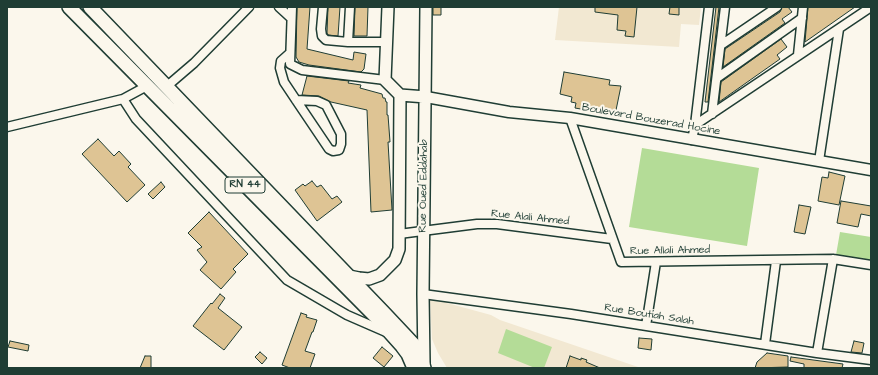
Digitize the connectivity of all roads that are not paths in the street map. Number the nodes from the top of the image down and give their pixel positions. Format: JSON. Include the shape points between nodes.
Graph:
{"nodes":[{"id":1,"x":69,"y":7,"type":"edge"},
{"id":2,"x":90,"y":7,"type":"edge"},
{"id":3,"x":250,"y":7,"type":"edge"},
{"id":4,"x":279,"y":7,"type":"edge"},
{"id":5,"x":292,"y":7,"type":"edge"},
{"id":6,"x":323,"y":7,"type":"edge"},
{"id":7,"x":350,"y":7,"type":"edge"},
{"id":8,"x":388,"y":7,"type":"edge"},
{"id":9,"x":426,"y":7,"type":"edge"},
{"id":10,"x":709,"y":7,"type":"edge"},
{"id":11,"x":725,"y":7,"type":"edge"},
{"id":12,"x":777,"y":7,"type":"edge"},
{"id":13,"x":804,"y":7,"type":"edge"},
{"id":14,"x":871,"y":7,"type":"edge"},
{"id":15,"x":291,"y":18,"type":"junction"},
{"id":16,"x":802,"y":18,"type":"junction"},
{"id":17,"x":839,"y":29,"type":"junction"},
{"id":18,"x":348,"y":42,"type":"junction"},
{"id":19,"x":387,"y":42,"type":"junction"},
{"id":20,"x":721,"y":45,"type":"junction"},
{"id":21,"x":290,"y":53,"type":"junction"},
{"id":22,"x":798,"y":55,"type":"junction"},
{"id":23,"x":717,"y":78,"type":"junction"},
{"id":24,"x":385,"y":80,"type":"junction"},
{"id":25,"x":147,"y":86,"type":"junction"},
{"id":26,"x":166,"y":87,"type":"junction"},
{"id":27,"x":400,"y":95,"type":"junction"},
{"id":28,"x":426,"y":97,"type":"junction"},
{"id":29,"x":123,"y":99,"type":"junction"},
{"id":30,"x":296,"y":100,"type":"junction"},
{"id":31,"x":712,"y":114,"type":"junction"},
{"id":32,"x":570,"y":118,"type":"junction"},
{"id":33,"x":695,"y":125,"type":"junction"},
{"id":34,"x":7,"y":127,"type":"edge"},
{"id":35,"x":692,"y":140,"type":"junction"},
{"id":36,"x":819,"y":161,"type":"junction"},
{"id":37,"x":871,"y":170,"type":"edge"},
{"id":38,"x":424,"y":231,"type":"junction"},
{"id":39,"x":399,"y":234,"type":"junction"},
{"id":40,"x":612,"y":239,"type":"junction"},
{"id":41,"x":833,"y":259,"type":"junction"},
{"id":42,"x":776,"y":261,"type":"junction"},
{"id":43,"x":656,"y":262,"type":"junction"},
{"id":44,"x":871,"y":265,"type":"edge"},
{"id":45,"x":349,"y":276,"type":"junction"},
{"id":46,"x":423,"y":294,"type":"junction"},
{"id":47,"x":646,"y":326,"type":"junction"},
{"id":48,"x":392,"y":335,"type":"junction"},
{"id":49,"x":765,"y":344,"type":"junction"},
{"id":50,"x":817,"y":353,"type":"junction"},
{"id":51,"x":871,"y":360,"type":"edge"},
{"id":52,"x":420,"y":367,"type":"edge"}],
"edges":[{"from":1,"to":25,"type":"highway","number":"RN 44"},
{"from":2,"to":26,"type":"highway","number":"RN 44"},
{"from":3,"to":26,"type":"street"},
{"from":4,"to":15,"type":"street"},
{"from":5,"to":15,"type":"street"},
{"from":6,"to":18,"type":"street","via":[[322,36],[326,40]]},
{"from":7,"to":18,"type":"street"},
{"from":8,"to":19,"type":"main road"},
{"from":9,"to":28,"type":"main road","name":"Rue Oued Eddahab"},
{"from":10,"to":33,"type":"street"},
{"from":11,"to":20,"type":"street"},
{"from":12,"to":20,"type":"street"},
{"from":13,"to":16,"type":"street"},
{"from":14,"to":17,"type":"street"},
{"from":15,"to":21,"type":"street"},
{"from":16,"to":22,"type":"street"},
{"from":16,"to":23,"type":"street"},
{"from":17,"to":22,"type":"street"},
{"from":17,"to":36,"type":"street"},
{"from":18,"to":19,"type":"street"},
{"from":19,"to":24,"type":"main road"},
{"from":20,"to":23,"type":"street"},
{"from":21,"to":24,"type":"street","via":[[290,64],[302,70]]},
{"from":21,"to":30,"type":"street","via":[[281,61],[280,68],[284,82]]},
{"from":22,"to":31,"type":"street"},
{"from":23,"to":31,"type":"street"},
{"from":24,"to":27,"type":"main road"},
{"from":25,"to":29,"type":"street"},
{"from":25,"to":48,"type":"highway","number":"RN 44"},
{"from":26,"to":45,"type":"highway","number":"RN 44"},
{"from":27,"to":28,"type":"main road"},
{"from":27,"to":39,"type":"main road"},
{"from":28,"to":32,"type":"street","name":"Boulevard Bouzerad Hocine","via":[[509,112]]},
{"from":28,"to":38,"type":"main road","name":"Rue Oued Eddahab"},
{"from":29,"to":34,"type":"street"},
{"from":29,"to":48,"type":"street","via":[[136,119],[287,280],[347,315]]},
{"from":30,"to":30,"type":"street","via":[[329,149],[339,150],[342,134],[326,105],[317,101]]},
{"from":31,"to":33,"type":"street"},
{"from":32,"to":35,"type":"street","name":"Boulevard Bouzerad Hocine"},
{"from":32,"to":40,"type":"street","name":"Rue Allali Ahmed"},
{"from":33,"to":35,"type":"street"},
{"from":35,"to":36,"type":"street","name":"Boulevard Bouzerad Hocine"},
{"from":36,"to":37,"type":"street","name":"Boulevard Bouzerad Hocine"},
{"from":38,"to":39,"type":"street","name":"Rue Alali Ahmed"},
{"from":38,"to":40,"type":"street","name":"Rue Alali Ahmed","via":[[497,224]]},
{"from":38,"to":46,"type":"main road","name":"Rue Oued Eddahab"},
{"from":39,"to":45,"type":"main road","via":[[399,249],[395,260],[380,275],[369,279]]},
{"from":40,"to":43,"type":"street","name":"Rue Allali Ahmed","via":[[621,262]]},
{"from":41,"to":42,"type":"street","name":"Rue Allali Ahmed"},
{"from":41,"to":44,"type":"street","name":"Rue Allali Ahmed"},
{"from":41,"to":50,"type":"street"},
{"from":42,"to":43,"type":"street","name":"Rue Allali Ahmed"},
{"from":42,"to":49,"type":"street"},
{"from":43,"to":47,"type":"street"},
{"from":45,"to":52,"type":"highway","number":"RN 44","via":[[408,338],[420,355]]},
{"from":46,"to":47,"type":"street","name":"Rue Boutiah Salah"},
{"from":46,"to":52,"type":"main road","name":"Rue Oued Eddahab"},
{"from":47,"to":49,"type":"street","name":"Rue Boutiah Salah"},
{"from":48,"to":52,"type":"highway","number":"RN 44"},
{"from":49,"to":50,"type":"street","name":"Rue Boutiah Salah"},
{"from":50,"to":51,"type":"street","name":"Rue Boutiah Salah"}]}
